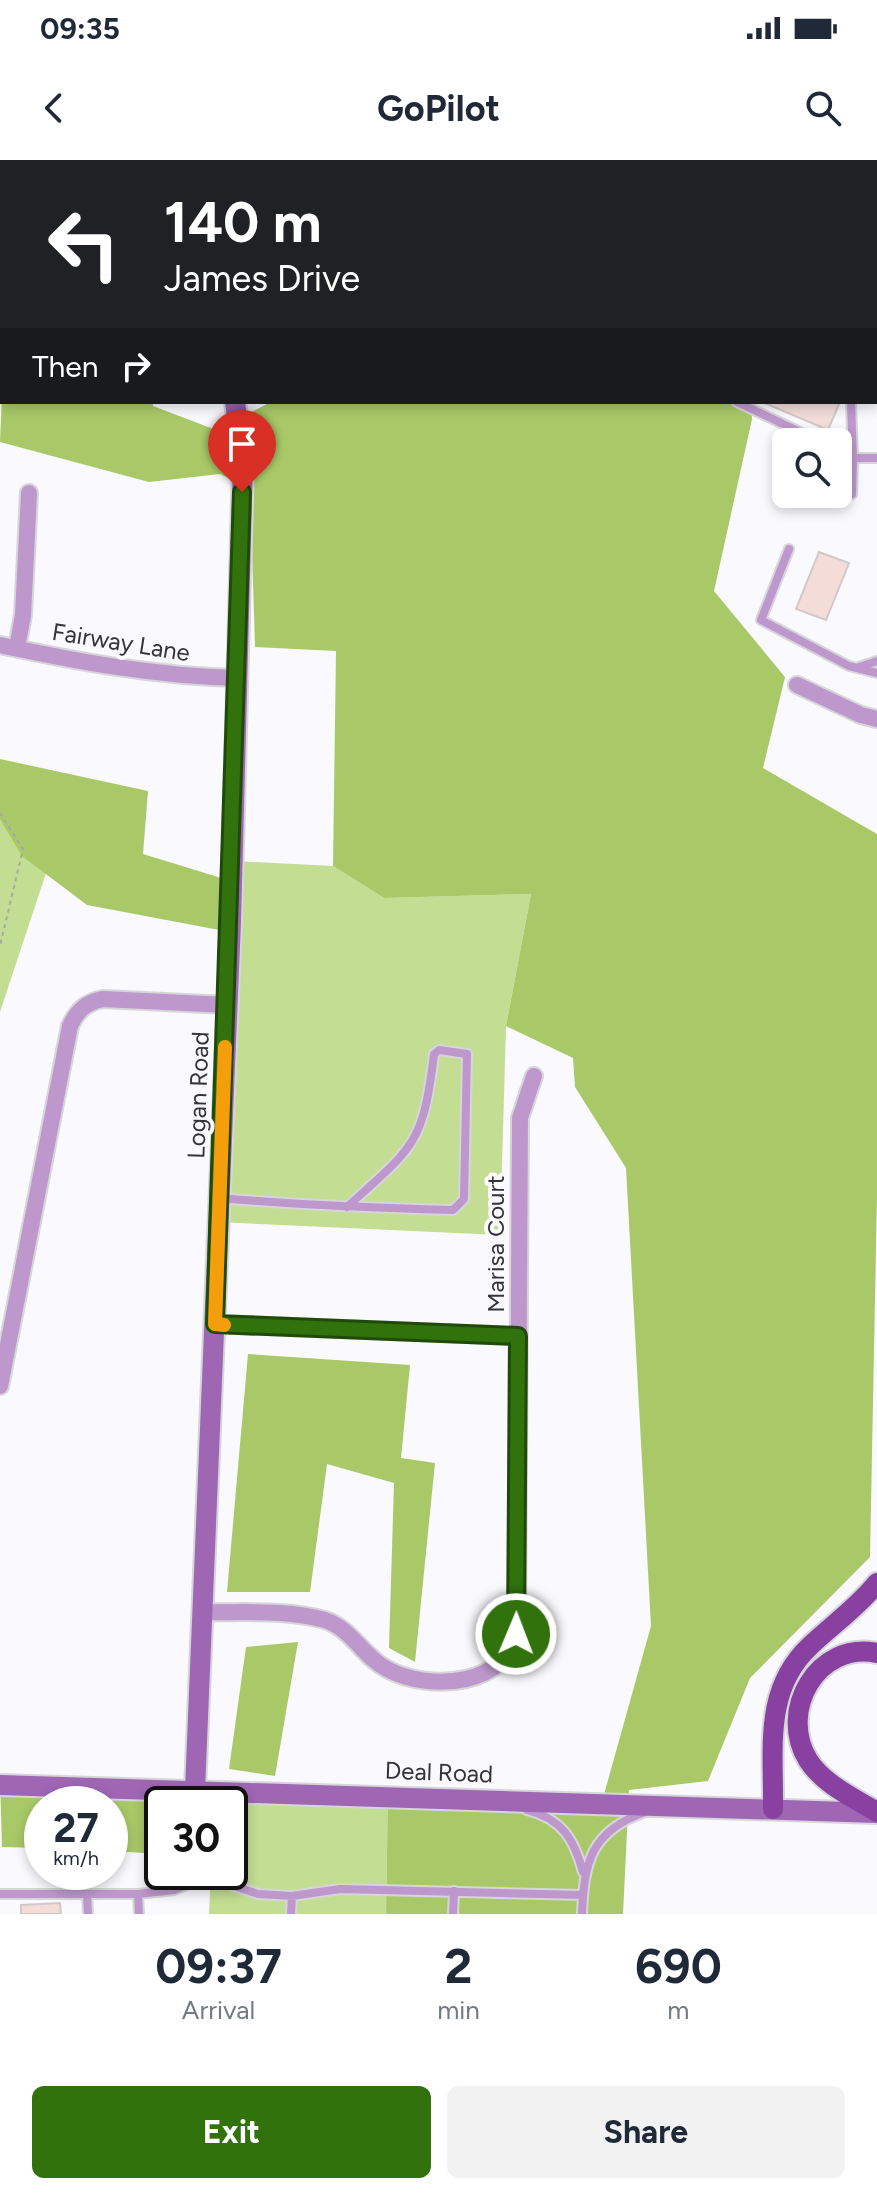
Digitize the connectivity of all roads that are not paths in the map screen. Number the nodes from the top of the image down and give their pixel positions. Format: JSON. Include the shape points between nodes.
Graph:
{"nodes":[{"id":1,"x":235,"y":404,"type":"edge"},
{"id":2,"x":741,"y":404,"type":"edge"},
{"id":3,"x":851,"y":404,"type":"edge"},
{"id":4,"x":792,"y":428,"type":"edge"},
{"id":5,"x":853,"y":458,"type":"junction"},
{"id":6,"x":877,"y":458,"type":"edge"},
{"id":7,"x":29,"y":493,"type":"dead end"},
{"id":8,"x":852,"y":494,"type":"dead end"},
{"id":9,"x":789,"y":549,"type":"dead end"},
{"id":10,"x":8,"y":646,"type":"edge"},
{"id":11,"x":877,"y":661,"type":"edge"},
{"id":12,"x":859,"y":667,"type":"junction"},
{"id":13,"x":877,"y":673,"type":"edge"},
{"id":14,"x":237,"y":678,"type":"junction"},
{"id":15,"x":797,"y":685,"type":"dead end"},
{"id":16,"x":877,"y":719,"type":"edge"},
{"id":17,"x":227,"y":1005,"type":"junction"},
{"id":18,"x":534,"y":1076,"type":"dead end"},
{"id":19,"x":220,"y":1198,"type":"junction"},
{"id":20,"x":347,"y":1207,"type":"junction"},
{"id":21,"x":215,"y":1324,"type":"junction"},
{"id":22,"x":518,"y":1336,"type":"junction"},
{"id":23,"x":0,"y":1386,"type":"edge"},
{"id":24,"x":877,"y":1583,"type":"edge"},
{"id":25,"x":202,"y":1612,"type":"junction"},
{"id":26,"x":877,"y":1653,"type":"edge"},
{"id":27,"x":0,"y":1785,"type":"edge"},
{"id":28,"x":196,"y":1786,"type":"edge"},
{"id":29,"x":144,"y":1794,"type":"edge"},
{"id":30,"x":248,"y":1798,"type":"edge"},
{"id":31,"x":492,"y":1800,"type":"junction"},
{"id":32,"x":665,"y":1805,"type":"junction"},
{"id":33,"x":773,"y":1809,"type":"junction"},
{"id":34,"x":877,"y":1813,"type":"edge"},
{"id":35,"x":584,"y":1873,"type":"junction"},
{"id":36,"x":174,"y":1890,"type":"edge"},
{"id":37,"x":246,"y":1890,"type":"edge"},
{"id":38,"x":454,"y":1891,"type":"junction"},
{"id":39,"x":0,"y":1894,"type":"edge"},
{"id":40,"x":87,"y":1894,"type":"junction"},
{"id":41,"x":138,"y":1894,"type":"junction"},
{"id":42,"x":583,"y":1895,"type":"junction"},
{"id":43,"x":292,"y":1896,"type":"junction"},
{"id":44,"x":88,"y":1914,"type":"edge"},
{"id":45,"x":139,"y":1914,"type":"edge"},
{"id":46,"x":291,"y":1914,"type":"edge"},
{"id":47,"x":453,"y":1914,"type":"edge"},
{"id":48,"x":582,"y":1914,"type":"edge"}],
"edges":[{"from":1,"to":14,"type":"street","name":"Logan Road","via":[[243,461]]},
{"from":2,"to":4,"type":"lane"},
{"from":3,"to":5,"type":"lane"},
{"from":5,"to":6,"type":"lane"},
{"from":5,"to":8,"type":"lane"},
{"from":7,"to":10,"type":"street","via":[[23,615]]},
{"from":9,"to":12,"type":"lane","via":[[761,620]]},
{"from":10,"to":14,"type":"street","name":"Fairway Lane","via":[[119,670]]},
{"from":11,"to":12,"type":"lane"},
{"from":12,"to":13,"type":"lane"},
{"from":14,"to":17,"type":"street","name":"Logan Road"},
{"from":15,"to":16,"type":"street"},
{"from":17,"to":19,"type":"street","name":"Logan Road"},
{"from":17,"to":23,"type":"street","via":[[103,999],[75,1015]]},
{"from":18,"to":22,"type":"street","name":"Marisa Court","via":[[520,1118]]},
{"from":19,"to":20,"type":"lane"},
{"from":19,"to":21,"type":"street","name":"Logan Road"},
{"from":20,"to":20,"type":"lane","via":[[459,1206],[464,1199],[467,1054],[434,1054],[420,1132],[408,1151]]},
{"from":21,"to":22,"type":"street"},
{"from":21,"to":25,"type":"street","name":"Logan Road"},
{"from":22,"to":25,"type":"street","name":"Marisa Court","via":[[517,1627],[512,1648],[499,1665],[465,1680],[410,1678],[379,1664],[330,1622]]},
{"from":24,"to":33,"type":"main road","via":[[809,1647],[784,1679],[774,1715]]},
{"from":25,"to":28,"type":"street","name":"Logan Road"},
{"from":26,"to":34,"type":"main road","via":[[856,1651],[824,1665],[804,1689],[797,1716],[802,1746],[813,1767]]},
{"from":27,"to":29,"type":"street","name":"Deal Road"},
{"from":30,"to":31,"type":"street","name":"Deal Road"},
{"from":31,"to":32,"type":"street","name":"Deal Road"},
{"from":31,"to":35,"type":"lane","via":[[541,1813],[563,1826],[576,1845]]},
{"from":32,"to":33,"type":"street","name":"Deal Road"},
{"from":32,"to":35,"type":"lane","via":[[614,1827],[599,1841]]},
{"from":33,"to":34,"type":"street","name":"Deal Road"},
{"from":35,"to":42,"type":"lane"},
{"from":36,"to":41,"type":"lane"},
{"from":37,"to":43,"type":"lane"},
{"from":38,"to":42,"type":"lane"},
{"from":38,"to":43,"type":"lane","via":[[340,1889]]},
{"from":38,"to":47,"type":"lane"},
{"from":39,"to":40,"type":"lane"},
{"from":40,"to":41,"type":"lane"},
{"from":40,"to":44,"type":"lane"},
{"from":41,"to":45,"type":"lane"},
{"from":42,"to":48,"type":"lane"},
{"from":43,"to":46,"type":"lane"}]}
